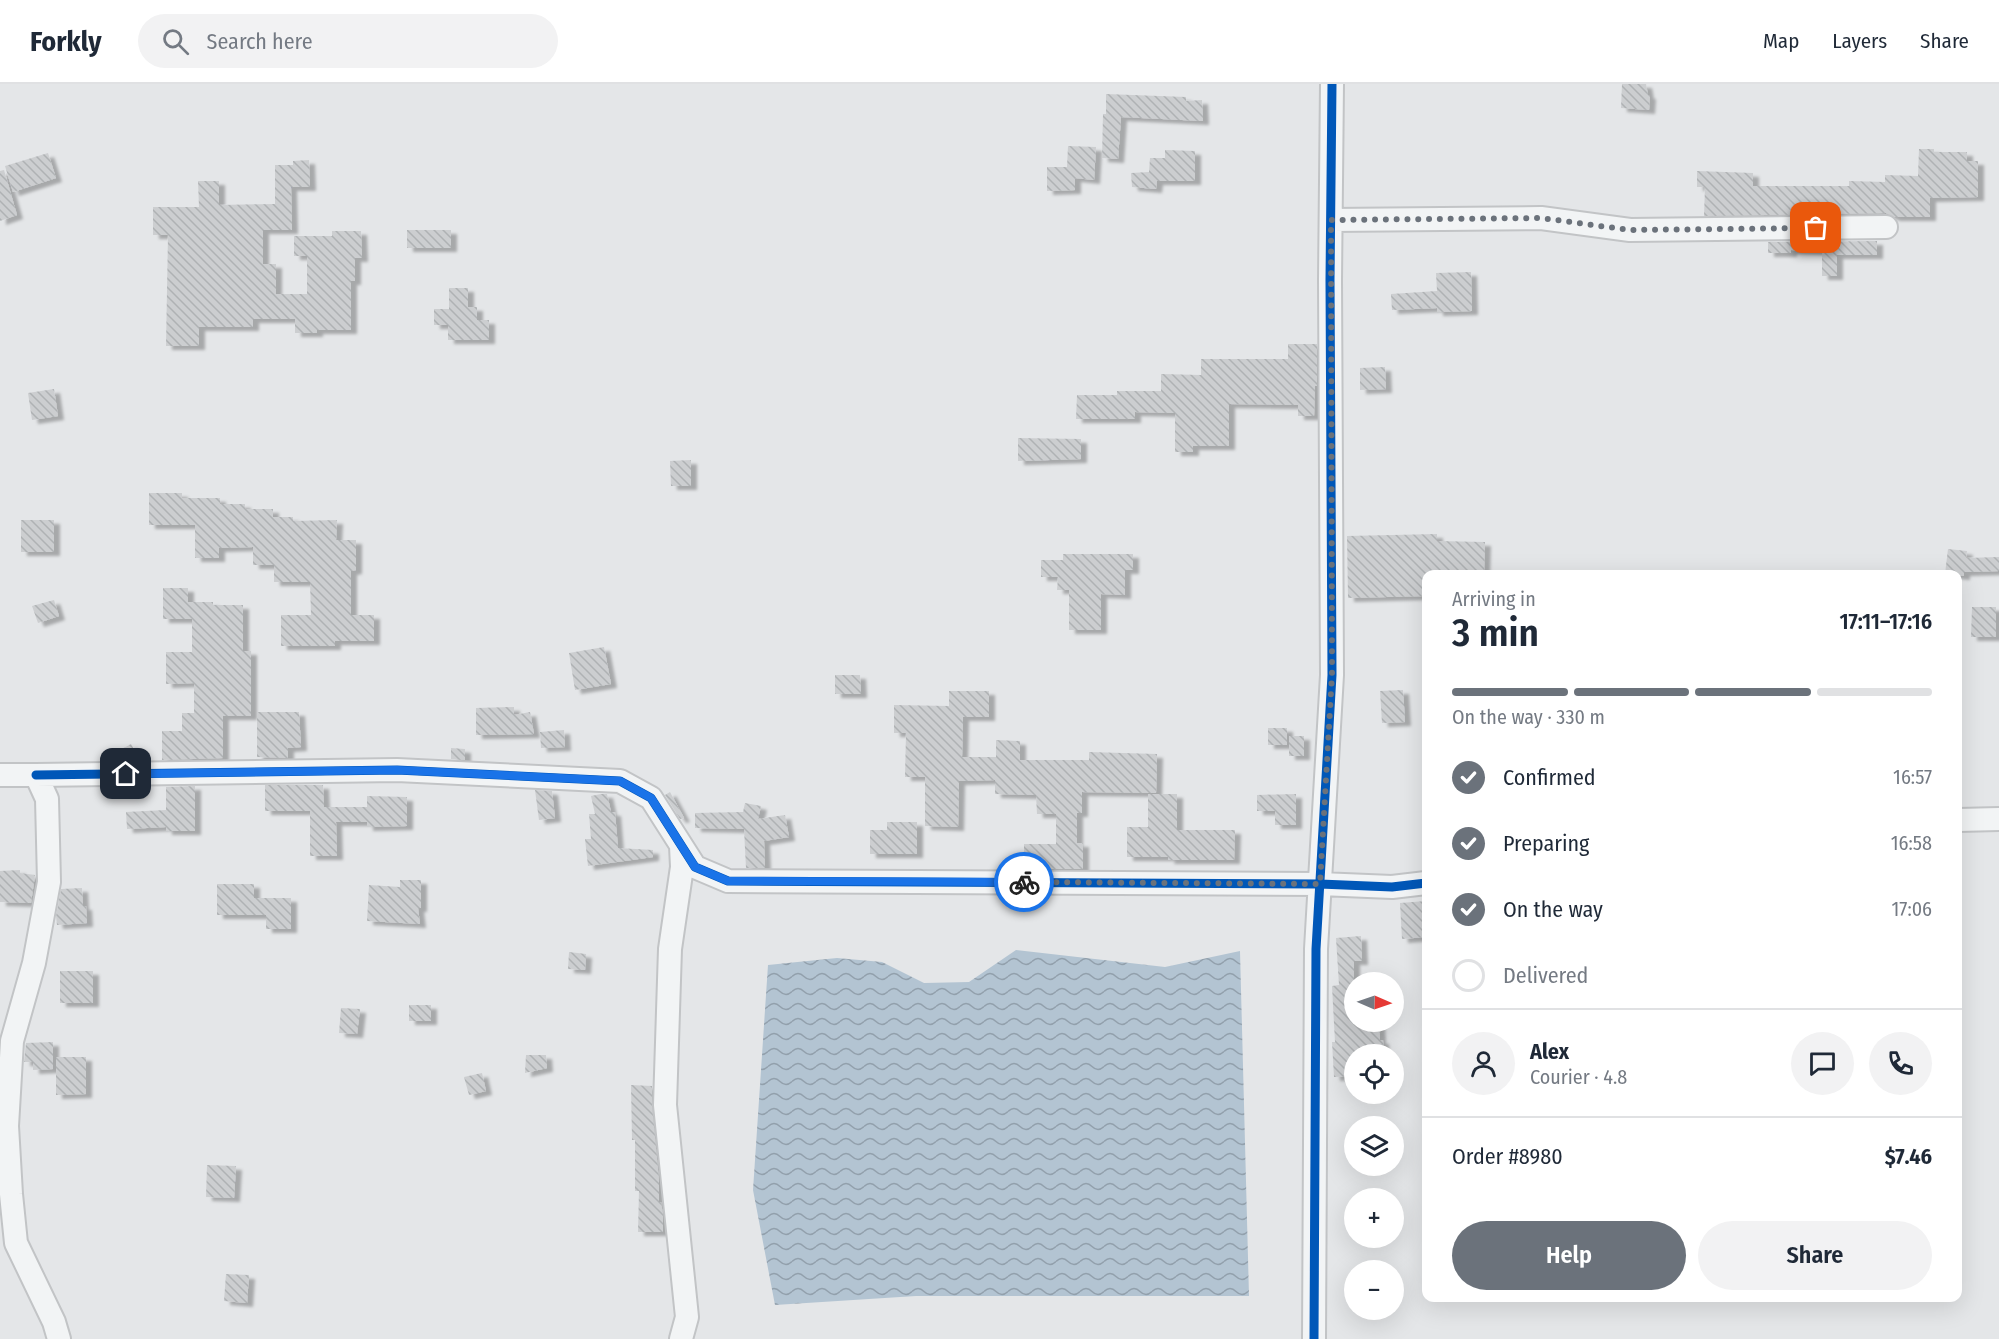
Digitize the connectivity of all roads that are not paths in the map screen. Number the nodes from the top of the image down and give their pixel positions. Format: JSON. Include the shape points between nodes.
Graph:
{"nodes":[{"id":1,"x":1332,"y":84,"type":"edge"},
{"id":2,"x":1331,"y":220,"type":"junction"},
{"id":3,"x":1886,"y":227,"type":"dead end"},
{"id":4,"x":0,"y":775,"type":"edge"},
{"id":5,"x":36,"y":775,"type":"junction"},
{"id":6,"x":1962,"y":819,"type":"edge"},
{"id":7,"x":1999,"y":819,"type":"edge"},
{"id":8,"x":681,"y":845,"type":"junction"},
{"id":9,"x":1422,"y":883,"type":"edge"},
{"id":10,"x":1320,"y":884,"type":"junction"},
{"id":11,"x":59,"y":1339,"type":"edge"},
{"id":12,"x":681,"y":1339,"type":"edge"},
{"id":13,"x":1314,"y":1339,"type":"edge"}],
"edges":[{"from":1,"to":2,"type":"street"},
{"from":2,"to":3,"type":"street","via":[[1541,218],[1630,230]]},
{"from":2,"to":10,"type":"street","via":[[1332,675]]},
{"from":4,"to":5,"type":"street"},
{"from":5,"to":8,"type":"street","via":[[397,770],[620,781],[651,798]]},
{"from":5,"to":11,"type":"street","via":[[47,799],[49,882],[34,963],[12,1041],[8,1137],[16,1243]]},
{"from":6,"to":7,"type":"street"},
{"from":8,"to":10,"type":"street","via":[[695,867],[728,881]]},
{"from":8,"to":12,"type":"street","via":[[682,867],[670,949],[664,1105],[687,1317]]},
{"from":9,"to":10,"type":"street","via":[[1392,887]]},
{"from":10,"to":13,"type":"street","via":[[1316,949]]}]}
